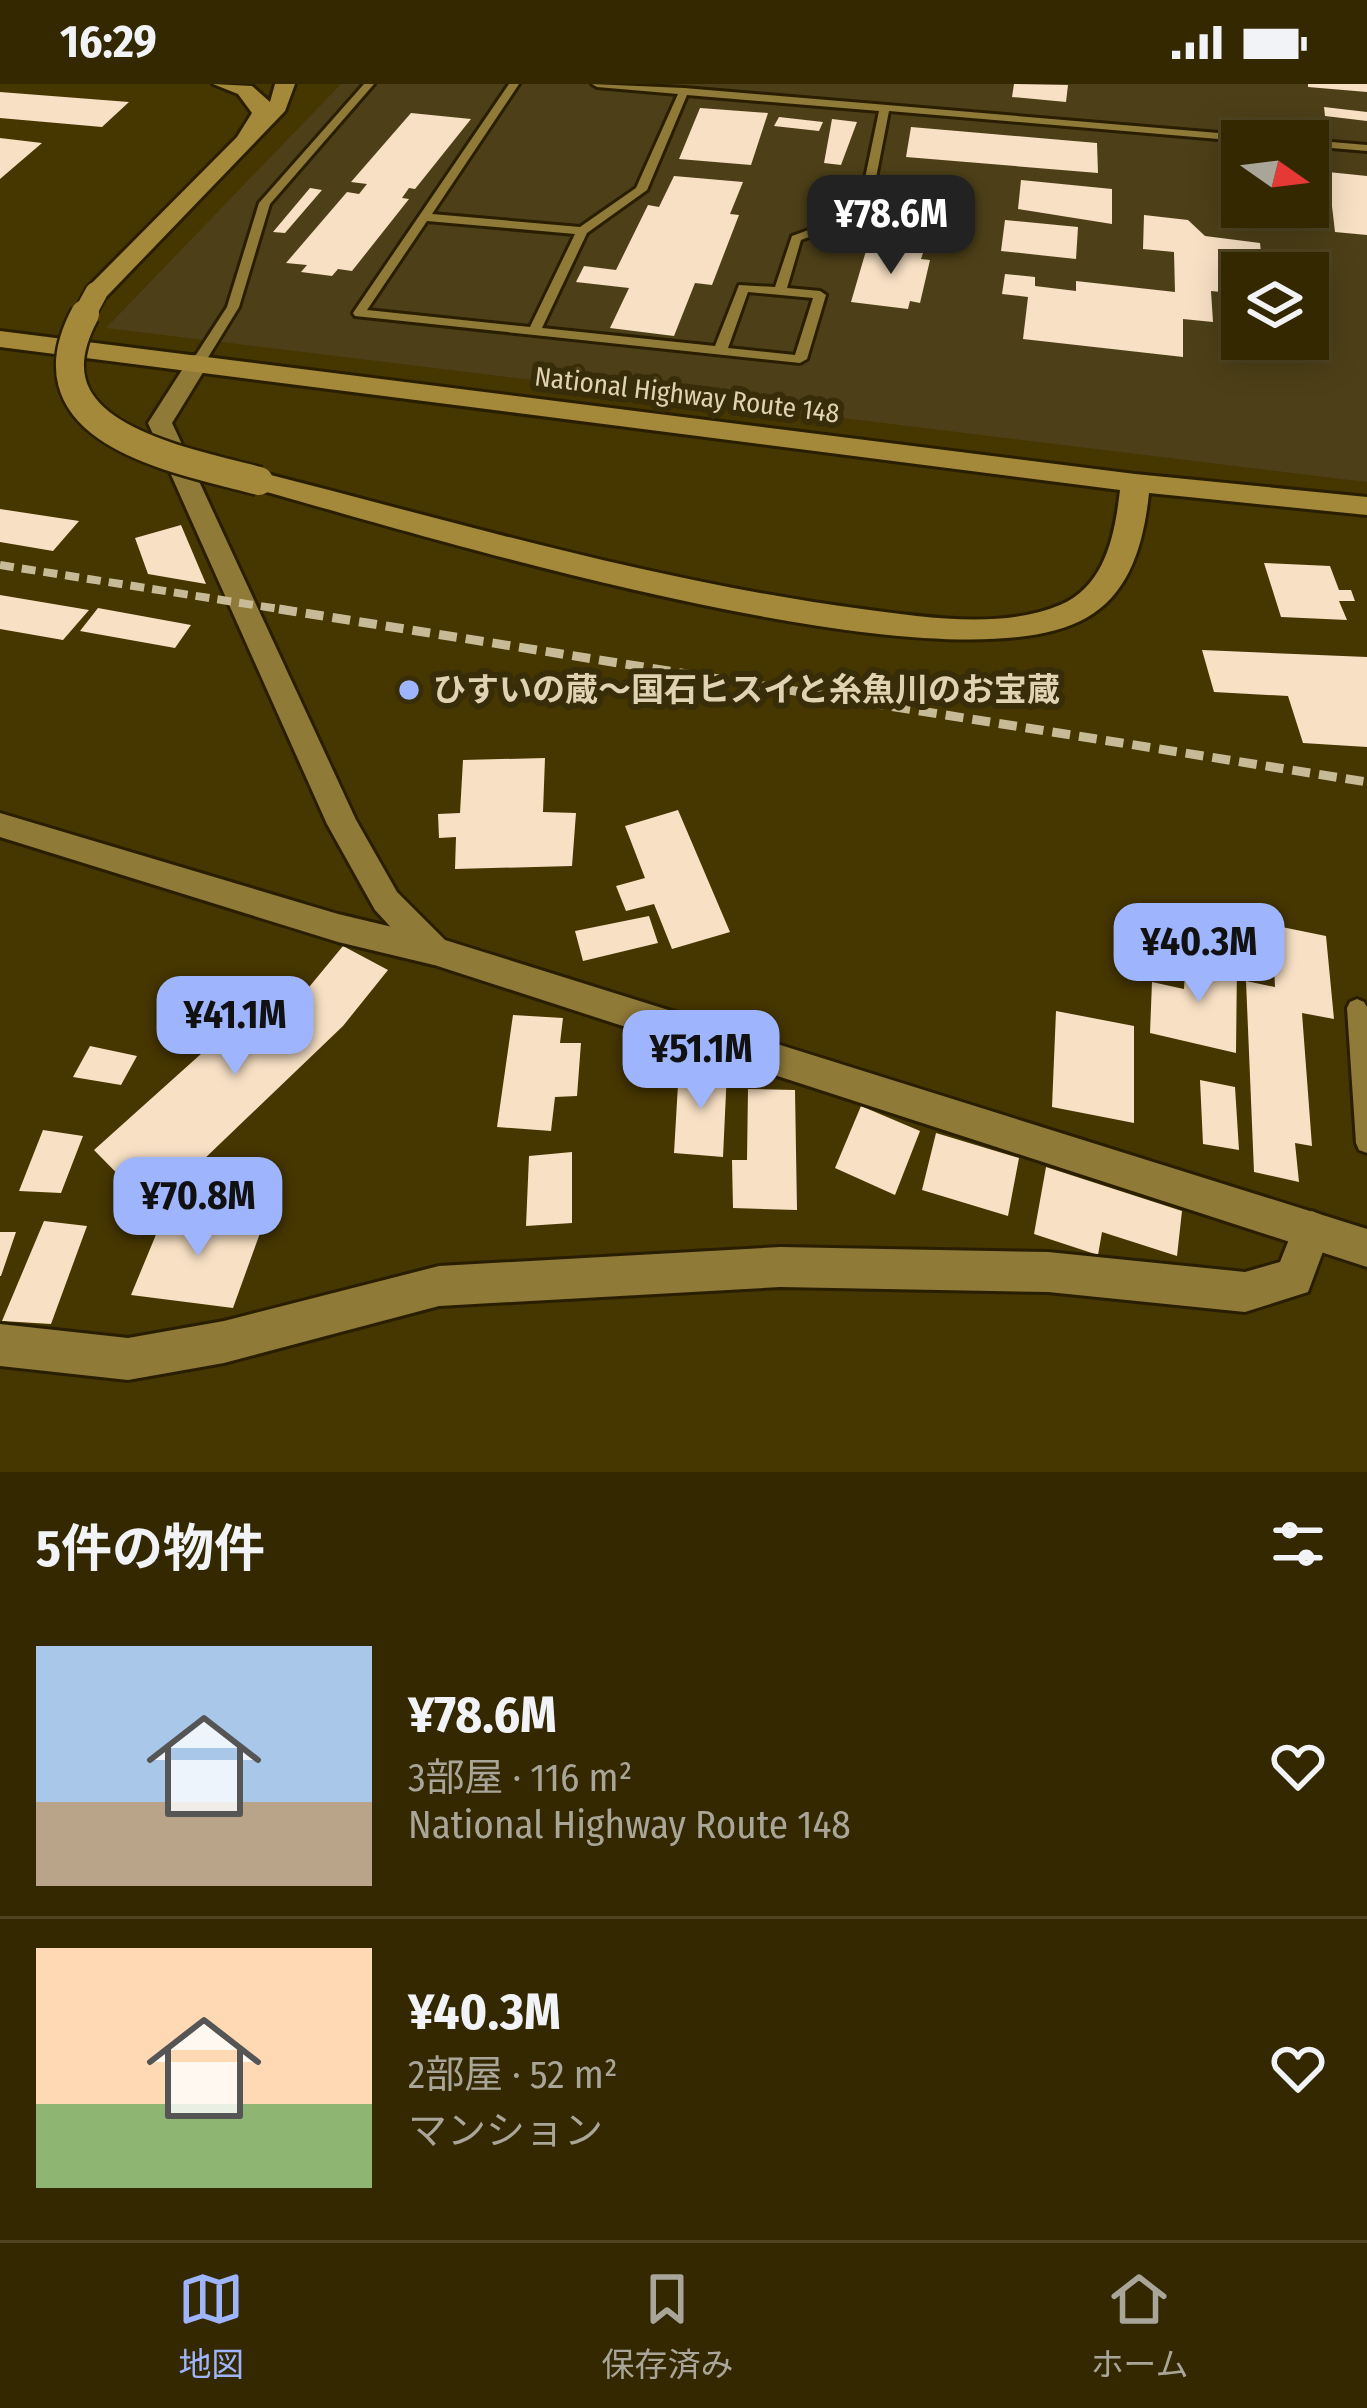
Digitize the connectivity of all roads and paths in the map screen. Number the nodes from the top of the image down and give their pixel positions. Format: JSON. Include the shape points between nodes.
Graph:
{"nodes":[{"id":1,"x":223,"y":84,"type":"edge"},
{"id":2,"x":285,"y":84,"type":"edge"},
{"id":3,"x":369,"y":84,"type":"edge"},
{"id":4,"x":514,"y":84,"type":"edge"},
{"id":5,"x":597,"y":84,"type":"edge"},
{"id":6,"x":684,"y":91,"type":"junction"},
{"id":7,"x":885,"y":108,"type":"junction"},
{"id":8,"x":1221,"y":136,"type":"edge"},
{"id":9,"x":241,"y":145,"type":"junction"},
{"id":10,"x":1329,"y":145,"type":"edge"},
{"id":11,"x":1367,"y":148,"type":"edge"},
{"id":12,"x":424,"y":217,"type":"junction"},
{"id":13,"x":582,"y":231,"type":"junction"},
{"id":14,"x":779,"y":292,"type":"junction"},
{"id":15,"x":534,"y":331,"type":"junction"},
{"id":16,"x":0,"y":339,"type":"edge"},
{"id":17,"x":720,"y":351,"type":"junction"},
{"id":18,"x":199,"y":361,"type":"junction"},
{"id":19,"x":1136,"y":483,"type":"junction"},
{"id":20,"x":1367,"y":506,"type":"edge"},
{"id":21,"x":0,"y":824,"type":"edge"},
{"id":22,"x":434,"y":951,"type":"junction"},
{"id":23,"x":1357,"y":1008,"type":"dead end"},
{"id":24,"x":1367,"y":1143,"type":"edge"},
{"id":25,"x":1312,"y":1230,"type":"junction"},
{"id":26,"x":1367,"y":1248,"type":"edge"},
{"id":27,"x":0,"y":1345,"type":"edge"}],
"edges":[{"from":1,"to":9,"type":"highway","via":[[261,104]]},
{"from":2,"to":9,"type":"highway","via":[[278,106]]},
{"from":3,"to":18,"type":"lane","via":[[265,203],[233,307]]},
{"from":4,"to":12,"type":"lane"},
{"from":5,"to":6,"type":"lane"},
{"from":6,"to":7,"type":"lane"},
{"from":6,"to":13,"type":"lane","via":[[641,190]]},
{"from":7,"to":8,"type":"lane"},
{"from":7,"to":14,"type":"lane","via":[[863,214],[796,238]]},
{"from":9,"to":19,"type":"highway","bridge":true,"via":[[67,325],[49,358],[62,405],[90,429],[259,481],[763,603],[963,632],[1036,626],[1092,599],[1124,557]]},
{"from":10,"to":11,"type":"lane"},
{"from":12,"to":13,"type":"lane"},
{"from":12,"to":15,"type":"lane","via":[[359,313]]},
{"from":13,"to":15,"type":"lane"},
{"from":14,"to":17,"type":"lane","via":[[743,288]]},
{"from":14,"to":17,"type":"lane","via":[[820,296],[800,359]]},
{"from":15,"to":17,"type":"lane"},
{"from":16,"to":18,"type":"highway","name":"National Highway Route 148"},
{"from":18,"to":19,"type":"highway","name":"National Highway Route 148"},
{"from":18,"to":22,"type":"street","via":[[160,423],[342,824],[386,901]]},
{"from":19,"to":20,"type":"highway","name":"National Highway Route 148"},
{"from":21,"to":22,"type":"street"},
{"from":22,"to":25,"type":"street"},
{"from":23,"to":24,"type":"lane"},
{"from":25,"to":26,"type":"street"},
{"from":25,"to":27,"type":"street","via":[[1294,1278],[1245,1292],[1048,1272],[780,1267],[439,1286],[128,1359]]}]}
